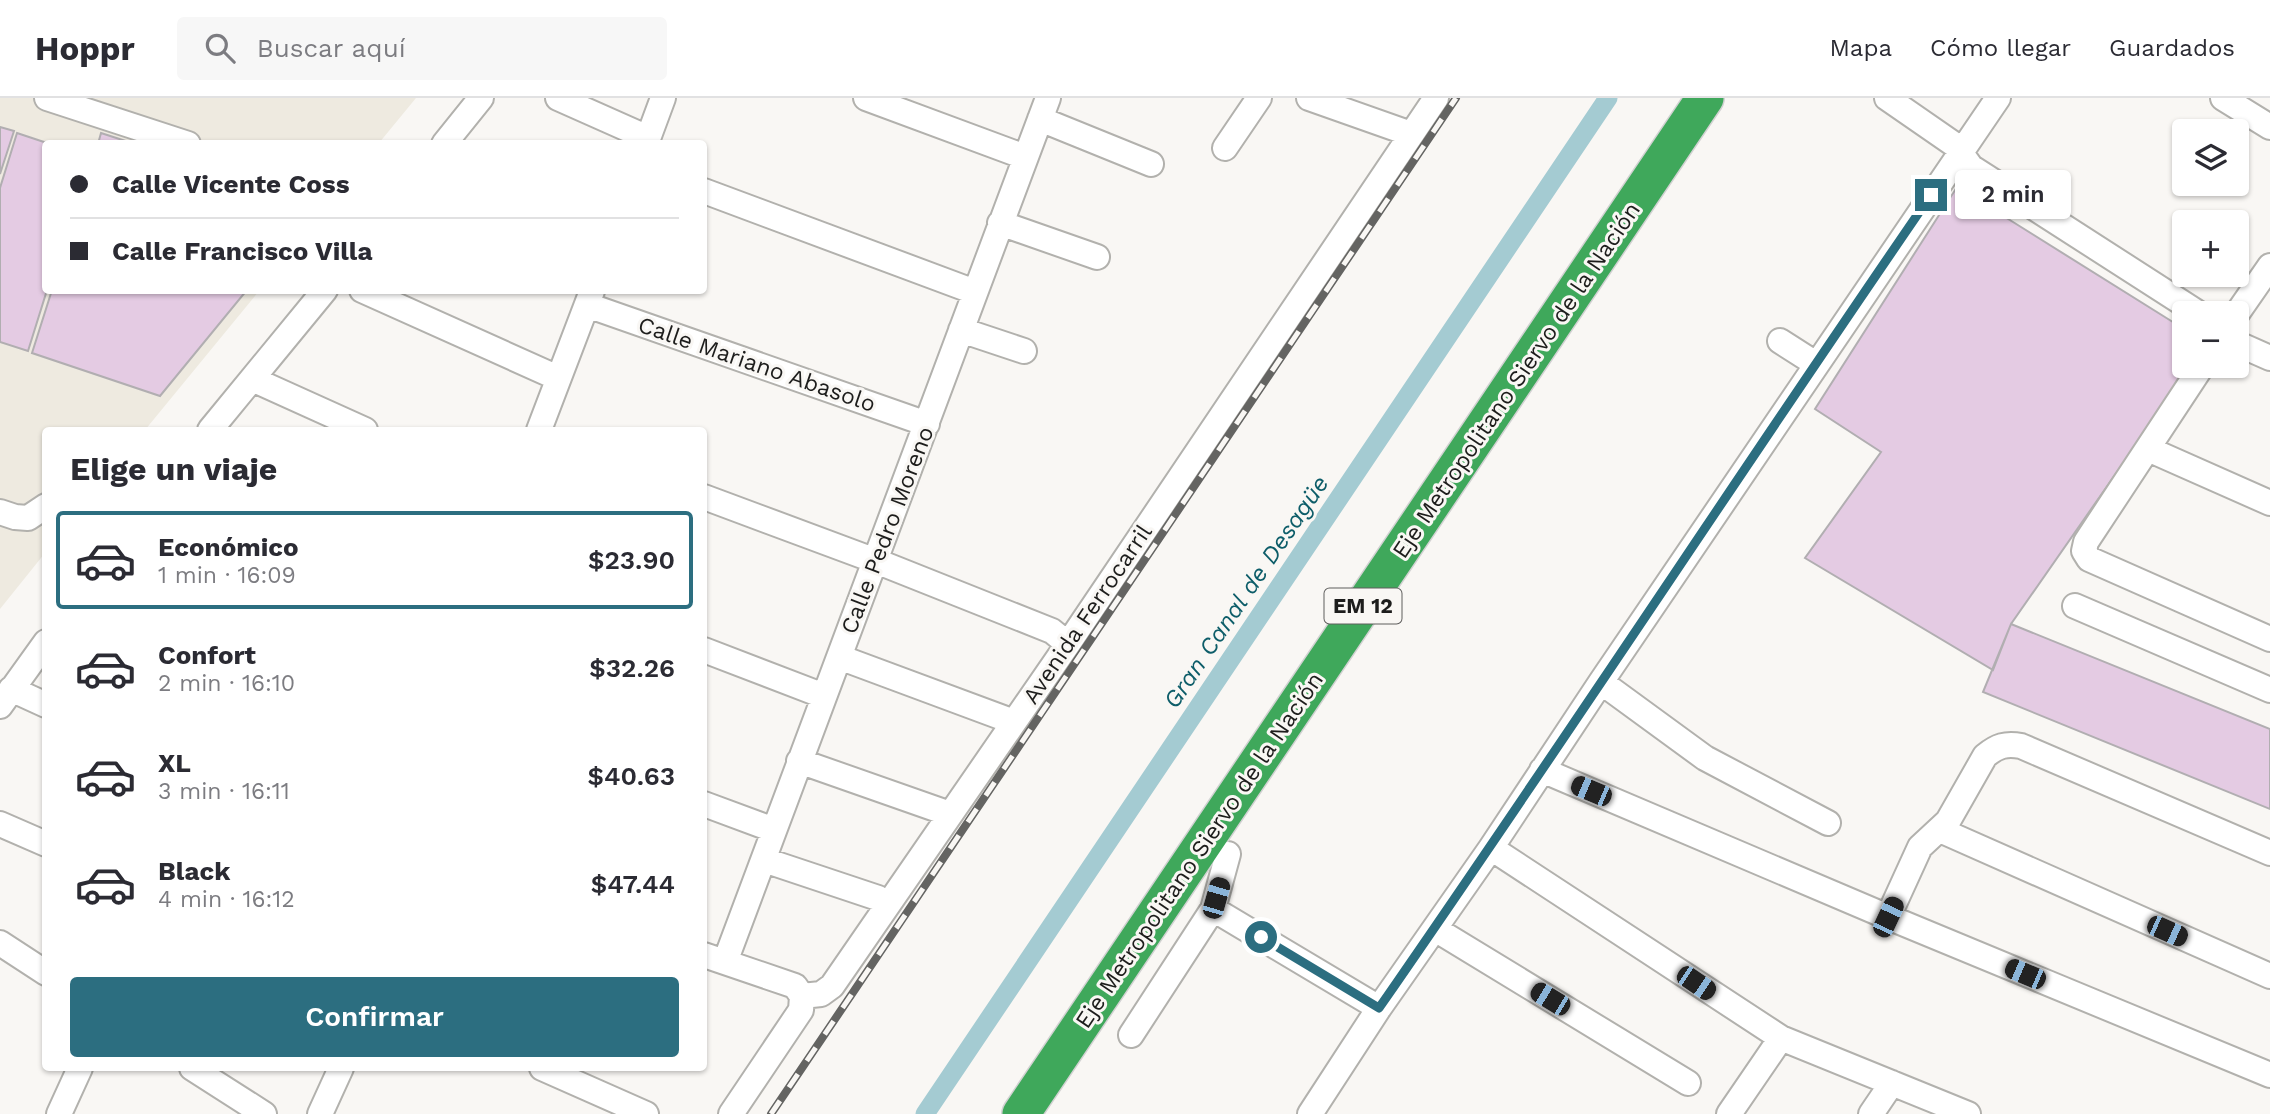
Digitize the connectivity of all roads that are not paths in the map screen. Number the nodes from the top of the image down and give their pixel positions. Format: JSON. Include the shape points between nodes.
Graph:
{"nodes":[{"id":1,"x":47,"y":98,"type":"edge"},
{"id":2,"x":481,"y":98,"type":"edge"},
{"id":3,"x":558,"y":98,"type":"edge"},
{"id":4,"x":663,"y":98,"type":"edge"},
{"id":5,"x":866,"y":98,"type":"edge"},
{"id":6,"x":1259,"y":98,"type":"edge"},
{"id":7,"x":1309,"y":98,"type":"edge"},
{"id":8,"x":1436,"y":98,"type":"edge"},
{"id":9,"x":1677,"y":98,"type":"edge"},
{"id":10,"x":1705,"y":98,"type":"edge"},
{"id":11,"x":1887,"y":98,"type":"edge"},
{"id":12,"x":1998,"y":98,"type":"edge"},
{"id":13,"x":2222,"y":98,"type":"edge"},
{"id":14,"x":108,"y":107,"type":"edge"},
{"id":15,"x":1044,"y":109,"type":"edge"},
{"id":16,"x":2270,"y":127,"type":"edge"},
{"id":17,"x":1410,"y":134,"type":"junction"},
{"id":18,"x":179,"y":140,"type":"edge"},
{"id":19,"x":447,"y":140,"type":"edge"},
{"id":20,"x":645,"y":140,"type":"edge"},
{"id":21,"x":647,"y":140,"type":"edge"},
{"id":22,"x":1225,"y":148,"type":"dead end"},
{"id":23,"x":1960,"y":153,"type":"junction"},
{"id":24,"x":1026,"y":157,"type":"junction"},
{"id":25,"x":1151,"y":164,"type":"dead end"},
{"id":26,"x":707,"y":192,"type":"edge"},
{"id":27,"x":1000,"y":223,"type":"junction"},
{"id":28,"x":1097,"y":257,"type":"dead end"},
{"id":29,"x":2270,"y":266,"type":"edge"},
{"id":30,"x":975,"y":292,"type":"junction"},
{"id":31,"x":322,"y":294,"type":"edge"},
{"id":32,"x":371,"y":294,"type":"edge"},
{"id":33,"x":589,"y":298,"type":"edge"},
{"id":34,"x":2179,"y":301,"type":"edge"},
{"id":35,"x":2246,"y":301,"type":"edge"},
{"id":36,"x":961,"y":330,"type":"junction"},
{"id":37,"x":1780,"y":341,"type":"dead end"},
{"id":38,"x":2249,"y":348,"type":"edge"},
{"id":39,"x":1024,"y":351,"type":"dead end"},
{"id":40,"x":2270,"y":358,"type":"edge"},
{"id":41,"x":1816,"y":364,"type":"junction"},
{"id":42,"x":2194,"y":378,"type":"edge"},
{"id":43,"x":252,"y":379,"type":"junction"},
{"id":44,"x":558,"y":379,"type":"junction"},
{"id":45,"x":927,"y":424,"type":"junction"},
{"id":46,"x":212,"y":427,"type":"edge"},
{"id":47,"x":358,"y":427,"type":"edge"},
{"id":48,"x":540,"y":427,"type":"edge"},
{"id":49,"x":2148,"y":449,"type":"junction"},
{"id":50,"x":707,"y":498,"type":"edge"},
{"id":51,"x":2270,"y":503,"type":"edge"},
{"id":52,"x":42,"y":509,"type":"edge"},
{"id":53,"x":0,"y":512,"type":"edge"},
{"id":54,"x":876,"y":561,"type":"junction"},
{"id":55,"x":2075,"y":606,"type":"dead end"},
{"id":56,"x":2270,"y":639,"type":"edge"},
{"id":57,"x":1068,"y":644,"type":"junction"},
{"id":58,"x":42,"y":648,"type":"edge"},
{"id":59,"x":707,"y":651,"type":"edge"},
{"id":60,"x":839,"y":657,"type":"junction"},
{"id":61,"x":1601,"y":682,"type":"junction"},
{"id":62,"x":2270,"y":690,"type":"edge"},
{"id":63,"x":824,"y":696,"type":"junction"},
{"id":64,"x":6,"y":697,"type":"edge"},
{"id":65,"x":42,"y":704,"type":"edge"},
{"id":66,"x":1014,"y":722,"type":"junction"},
{"id":67,"x":799,"y":761,"type":"junction"},
{"id":68,"x":1542,"y":770,"type":"junction"},
{"id":69,"x":707,"y":805,"type":"edge"},
{"id":70,"x":950,"y":814,"type":"junction"},
{"id":71,"x":1828,"y":823,"type":"dead end"},
{"id":72,"x":0,"y":824,"type":"edge"},
{"id":73,"x":774,"y":830,"type":"junction"},
{"id":74,"x":1940,"y":830,"type":"junction"},
{"id":75,"x":42,"y":842,"type":"edge"},
{"id":76,"x":1491,"y":848,"type":"junction"},
{"id":77,"x":2270,"y":853,"type":"edge"},
{"id":78,"x":1228,"y":854,"type":"dead end"},
{"id":79,"x":764,"y":860,"type":"junction"},
{"id":80,"x":887,"y":905,"type":"junction"},
{"id":81,"x":1213,"y":909,"type":"junction"},
{"id":82,"x":1888,"y":917,"type":"junction"},
{"id":83,"x":1435,"y":929,"type":"junction"},
{"id":84,"x":0,"y":943,"type":"edge"},
{"id":85,"x":715,"y":958,"type":"edge"},
{"id":86,"x":42,"y":970,"type":"edge"},
{"id":87,"x":2270,"y":976,"type":"edge"},
{"id":88,"x":802,"y":996,"type":"junction"},
{"id":89,"x":1379,"y":1008,"type":"junction"},
{"id":90,"x":1131,"y":1035,"type":"dead end"},
{"id":91,"x":1781,"y":1038,"type":"junction"},
{"id":92,"x":79,"y":1071,"type":"edge"},
{"id":93,"x":197,"y":1071,"type":"edge"},
{"id":94,"x":340,"y":1071,"type":"edge"},
{"id":95,"x":549,"y":1071,"type":"edge"},
{"id":96,"x":2270,"y":1074,"type":"edge"},
{"id":97,"x":1688,"y":1083,"type":"dead end"},
{"id":98,"x":1892,"y":1083,"type":"junction"},
{"id":99,"x":59,"y":1114,"type":"edge"},
{"id":100,"x":264,"y":1114,"type":"edge"},
{"id":101,"x":320,"y":1114,"type":"edge"},
{"id":102,"x":646,"y":1114,"type":"edge"},
{"id":103,"x":731,"y":1114,"type":"edge"},
{"id":104,"x":993,"y":1114,"type":"edge"},
{"id":105,"x":1021,"y":1114,"type":"edge"},
{"id":106,"x":1310,"y":1114,"type":"edge"},
{"id":107,"x":1729,"y":1114,"type":"edge"},
{"id":108,"x":1871,"y":1114,"type":"edge"},
{"id":109,"x":1968,"y":1114,"type":"edge"}],
"edges":[{"from":1,"to":14,"type":"street"},
{"from":2,"to":19,"type":"street"},
{"from":3,"to":20,"type":"street"},
{"from":4,"to":21,"type":"street"},
{"from":5,"to":24,"type":"street"},
{"from":6,"to":22,"type":"street"},
{"from":7,"to":17,"type":"street"},
{"from":8,"to":17,"type":"street","name":"Avenida Ferrocarril"},
{"from":9,"to":104,"type":"highway","name":"Eje Metropolitano Siervo de la Nación","number":"EM 12"},
{"from":10,"to":105,"type":"highway","name":"Eje Metropolitano Siervo de la Nación","number":"EM 12"},
{"from":11,"to":23,"type":"street"},
{"from":12,"to":23,"type":"street"},
{"from":13,"to":16,"type":"street"},
{"from":14,"to":18,"type":"street"},
{"from":15,"to":24,"type":"street","name":"Calle Pedro Moreno"},
{"from":15,"to":25,"type":"street"},
{"from":17,"to":57,"type":"street","name":"Avenida Ferrocarril"},
{"from":23,"to":34,"type":"street","via":[[1970,167]]},
{"from":23,"to":41,"type":"street"},
{"from":24,"to":27,"type":"street","name":"Calle Pedro Moreno"},
{"from":26,"to":30,"type":"street"},
{"from":27,"to":28,"type":"street"},
{"from":27,"to":30,"type":"street","name":"Calle Pedro Moreno"},
{"from":29,"to":35,"type":"street"},
{"from":30,"to":36,"type":"street","name":"Calle Pedro Moreno"},
{"from":31,"to":43,"type":"street"},
{"from":32,"to":44,"type":"street"},
{"from":33,"to":44,"type":"street"},
{"from":33,"to":45,"type":"street","name":"Calle Mariano Abasolo"},
{"from":36,"to":39,"type":"street"},
{"from":36,"to":45,"type":"street","name":"Calle Pedro Moreno"},
{"from":37,"to":41,"type":"street"},
{"from":38,"to":40,"type":"street"},
{"from":41,"to":61,"type":"street"},
{"from":42,"to":49,"type":"street"},
{"from":43,"to":46,"type":"street"},
{"from":43,"to":47,"type":"street"},
{"from":44,"to":48,"type":"street"},
{"from":45,"to":54,"type":"street","name":"Calle Pedro Moreno"},
{"from":49,"to":51,"type":"street"},
{"from":49,"to":56,"type":"street","via":[[2086,542],[2084,551],[2089,559]]},
{"from":50,"to":54,"type":"street"},
{"from":52,"to":53,"type":"street","via":[[28,518]]},
{"from":54,"to":57,"type":"street","via":[[1052,631]]},
{"from":54,"to":60,"type":"street","name":"Calle Pedro Moreno"},
{"from":55,"to":62,"type":"street"},
{"from":57,"to":66,"type":"street","name":"Avenida Ferrocarril"},
{"from":58,"to":64,"type":"street"},
{"from":59,"to":63,"type":"street"},
{"from":60,"to":63,"type":"street","name":"Calle Pedro Moreno"},
{"from":60,"to":66,"type":"street"},
{"from":61,"to":68,"type":"street"},
{"from":61,"to":71,"type":"street","via":[[1705,758]]},
{"from":63,"to":67,"type":"street","name":"Calle Pedro Moreno"},
{"from":64,"to":65,"type":"street"},
{"from":66,"to":70,"type":"street","name":"Avenida Ferrocarril"},
{"from":67,"to":70,"type":"street"},
{"from":67,"to":73,"type":"street","name":"Calle Pedro Moreno"},
{"from":68,"to":76,"type":"street"},
{"from":68,"to":82,"type":"street"},
{"from":69,"to":73,"type":"street"},
{"from":70,"to":80,"type":"street","name":"Avenida Ferrocarril"},
{"from":72,"to":75,"type":"street"},
{"from":73,"to":79,"type":"street","name":"Calle Pedro Moreno"},
{"from":74,"to":77,"type":"street","via":[[1985,755],[2011,744]]},
{"from":74,"to":82,"type":"street","via":[[1920,847]]},
{"from":74,"to":87,"type":"street"},
{"from":76,"to":83,"type":"street"},
{"from":76,"to":91,"type":"street"},
{"from":78,"to":81,"type":"street"},
{"from":79,"to":80,"type":"street"},
{"from":79,"to":85,"type":"street","name":"Calle Pedro Moreno"},
{"from":80,"to":88,"type":"street","name":"Avenida Ferrocarril","via":[[832,986],[821,994]]},
{"from":81,"to":89,"type":"street"},
{"from":81,"to":90,"type":"street"},
{"from":82,"to":96,"type":"street"},
{"from":83,"to":89,"type":"street"},
{"from":83,"to":97,"type":"street"},
{"from":84,"to":86,"type":"street"},
{"from":85,"to":88,"type":"street","via":[[795,986]]},
{"from":88,"to":103,"type":"street","via":[[801,1010]]},
{"from":89,"to":106,"type":"street"},
{"from":91,"to":98,"type":"street"},
{"from":91,"to":107,"type":"street"},
{"from":92,"to":99,"type":"street"},
{"from":93,"to":100,"type":"street"},
{"from":94,"to":101,"type":"street"},
{"from":95,"to":102,"type":"street"},
{"from":98,"to":108,"type":"street"},
{"from":98,"to":109,"type":"street"}]}
